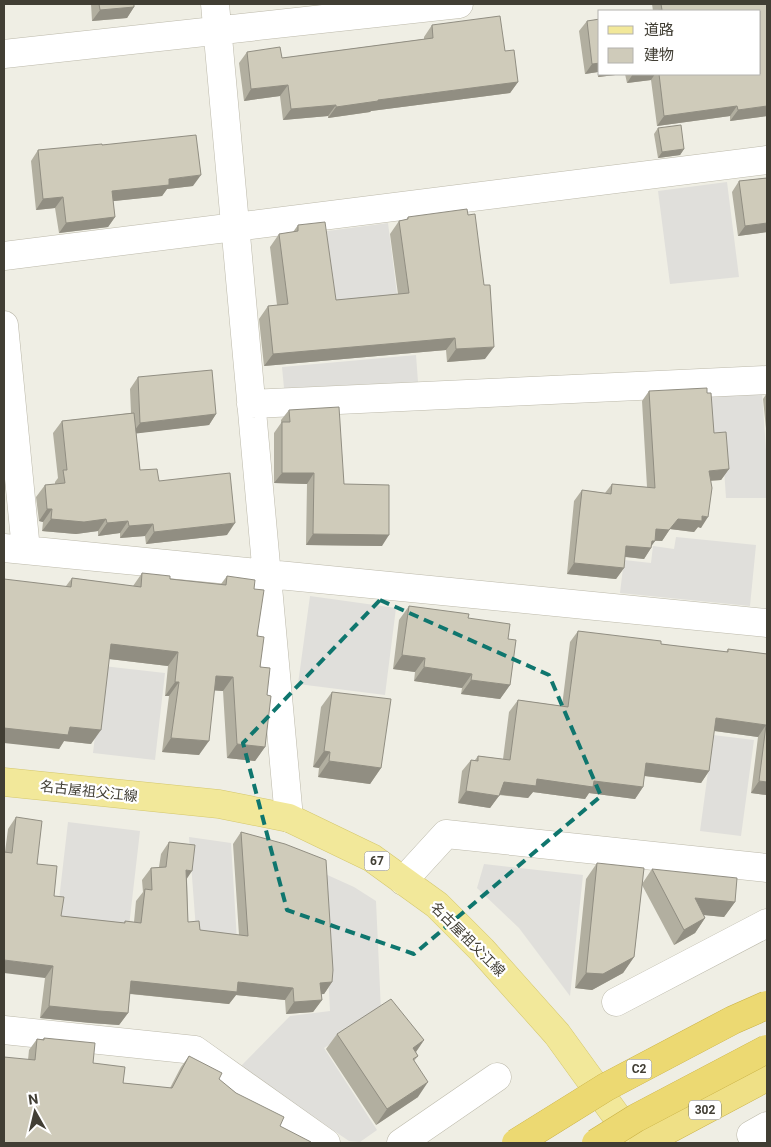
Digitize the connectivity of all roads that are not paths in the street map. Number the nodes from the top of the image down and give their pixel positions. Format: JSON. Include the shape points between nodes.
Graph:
{"nodes":[{"id":1,"x":215,"y":4,"type":"edge"},
{"id":2,"x":459,"y":4,"type":"edge"},
{"id":3,"x":217,"y":31,"type":"junction"},
{"id":4,"x":4,"y":54,"type":"edge"},
{"id":5,"x":767,"y":160,"type":"edge"},
{"id":6,"x":235,"y":227,"type":"junction"},
{"id":7,"x":4,"y":256,"type":"edge"},
{"id":8,"x":4,"y":325,"type":"edge"},
{"id":9,"x":767,"y":380,"type":"edge"},
{"id":10,"x":251,"y":404,"type":"junction"},
{"id":11,"x":15,"y":549,"type":"edge"},
{"id":12,"x":267,"y":574,"type":"junction"},
{"id":13,"x":767,"y":623,"type":"edge"},
{"id":14,"x":4,"y":782,"type":"edge"},
{"id":15,"x":289,"y":818,"type":"junction"},
{"id":16,"x":767,"y":868,"type":"edge"},
{"id":17,"x":403,"y":881,"type":"junction"},
{"id":18,"x":767,"y":923,"type":"edge"},
{"id":19,"x":616,"y":1002,"type":"dead end"},
{"id":20,"x":767,"y":1005,"type":"edge"},
{"id":21,"x":4,"y":1030,"type":"edge"},
{"id":22,"x":767,"y":1049,"type":"edge"},
{"id":23,"x":497,"y":1077,"type":"dead end"},
{"id":24,"x":767,"y":1077,"type":"edge"},
{"id":25,"x":326,"y":1143,"type":"edge"},
{"id":26,"x":401,"y":1143,"type":"edge"},
{"id":27,"x":516,"y":1143,"type":"edge"},
{"id":28,"x":596,"y":1143,"type":"edge"},
{"id":29,"x":636,"y":1143,"type":"edge"},
{"id":30,"x":643,"y":1143,"type":"edge"}],
"edges":[{"from":1,"to":3,"type":"street"},
{"from":2,"to":3,"type":"street"},
{"from":3,"to":4,"type":"street"},
{"from":3,"to":6,"type":"street"},
{"from":5,"to":6,"type":"street"},
{"from":6,"to":7,"type":"street"},
{"from":6,"to":10,"type":"street"},
{"from":8,"to":11,"type":"street"},
{"from":9,"to":10,"type":"street"},
{"from":10,"to":12,"type":"street"},
{"from":11,"to":12,"type":"street"},
{"from":12,"to":13,"type":"street"},
{"from":12,"to":15,"type":"street"},
{"from":14,"to":15,"type":"main road","name":"名古屋祖父江線","number":"67","via":[[212,803]]},
{"from":15,"to":17,"type":"main road","name":"名古屋祖父江線","number":"67","via":[[372,858]]},
{"from":16,"to":17,"type":"street","via":[[446,834]]},
{"from":17,"to":29,"type":"main road","name":"名古屋祖父江線","number":"67","via":[[437,906],[482,950],[557,1034]]},
{"from":18,"to":19,"type":"street"},
{"from":20,"to":27,"type":"highway","number":"C2","bridge":true,"via":[[606,1087]]},
{"from":21,"to":25,"type":"street","via":[[195,1050]]},
{"from":22,"to":28,"type":"highway","bridge":true,"via":[[636,1118]]},
{"from":23,"to":26,"type":"street"},
{"from":24,"to":30,"type":"highway","number":"302"}]}
